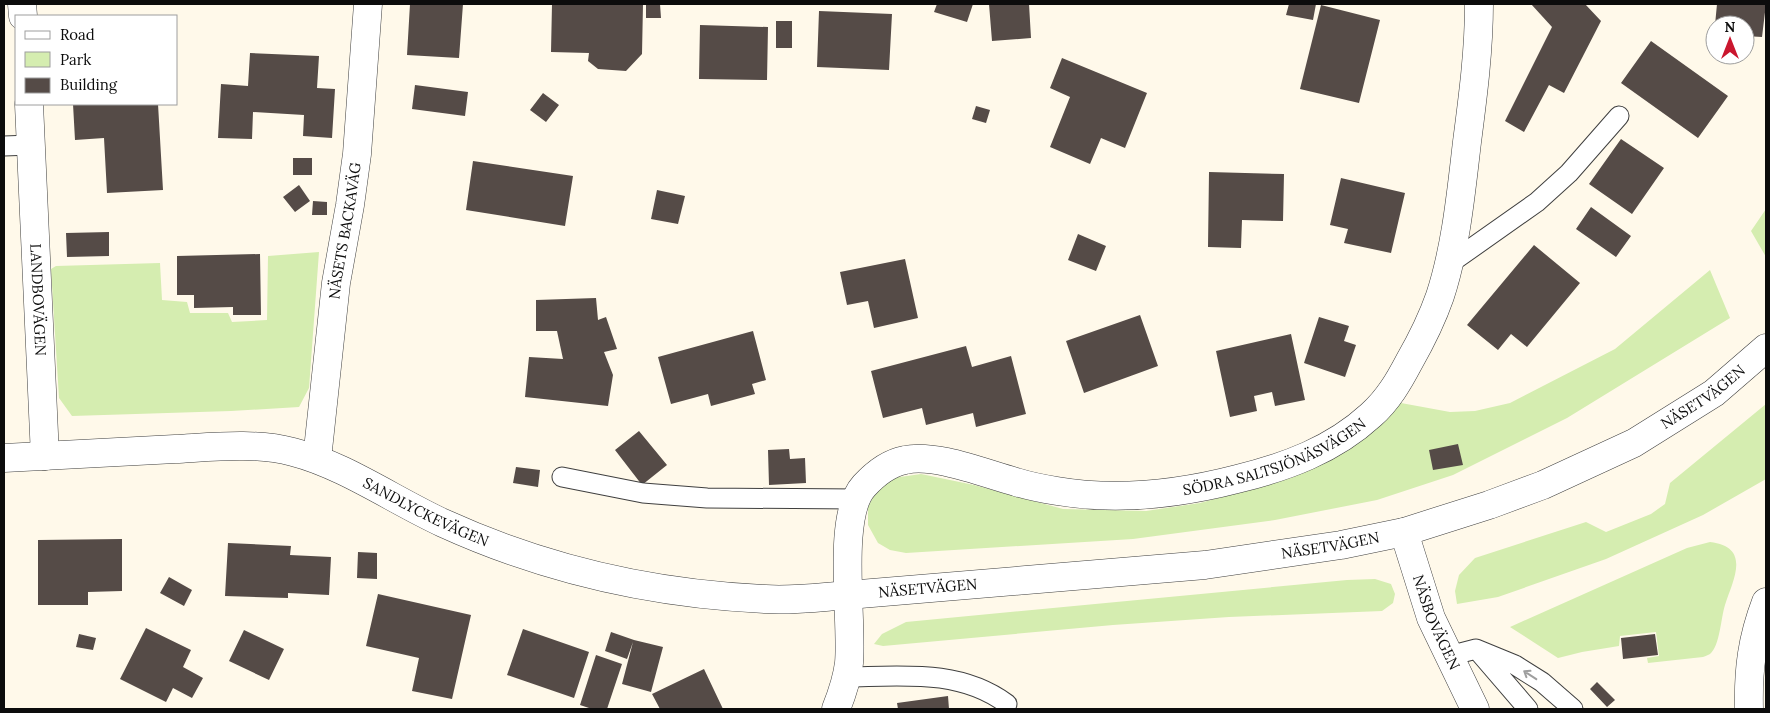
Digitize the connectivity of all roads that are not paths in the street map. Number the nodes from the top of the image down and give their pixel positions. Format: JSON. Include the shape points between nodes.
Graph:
{"nodes":[{"id":1,"x":368,"y":4,"type":"edge"},
{"id":2,"x":1479,"y":4,"type":"edge"},
{"id":3,"x":29,"y":105,"type":"edge"},
{"id":4,"x":1619,"y":116,"type":"dead end"},
{"id":5,"x":32,"y":145,"type":"junction"},
{"id":6,"x":4,"y":146,"type":"edge"},
{"id":7,"x":1449,"y":264,"type":"junction"},
{"id":8,"x":1766,"y":348,"type":"edge"},
{"id":9,"x":45,"y":456,"type":"junction"},
{"id":10,"x":4,"y":458,"type":"edge"},
{"id":11,"x":317,"y":459,"type":"junction"},
{"id":12,"x":562,"y":477,"type":"dead end"},
{"id":13,"x":857,"y":499,"type":"junction"},
{"id":14,"x":1404,"y":532,"type":"junction"},
{"id":15,"x":848,"y":595,"type":"junction"},
{"id":16,"x":1766,"y":602,"type":"edge"},
{"id":17,"x":1476,"y":649,"type":"junction"},
{"id":18,"x":1449,"y":656,"type":"junction"},
{"id":19,"x":847,"y":677,"type":"junction"},
{"id":20,"x":1008,"y":704,"type":"dead end"},
{"id":21,"x":836,"y":709,"type":"edge"},
{"id":22,"x":1475,"y":709,"type":"edge"},
{"id":23,"x":1528,"y":709,"type":"edge"},
{"id":24,"x":1573,"y":709,"type":"edge"},
{"id":25,"x":1749,"y":709,"type":"edge"}],
"edges":[{"from":1,"to":11,"type":"street","name":"NÄSETS BACKAVÄG","via":[[357,154],[336,283]]},
{"from":2,"to":7,"type":"street","name":"SÖDRA SALTSJÖNÄSVÄGEN","via":[[1476,78]]},
{"from":3,"to":5,"type":"street","name":"LANDBOVÄGEN"},
{"from":4,"to":7,"type":"lane","via":[[1569,173],[1537,202]]},
{"from":5,"to":6,"type":"lane"},
{"from":5,"to":9,"type":"street","name":"LANDBOVÄGEN"},
{"from":7,"to":13,"type":"street","name":"SÖDRA SALTSJÖNÄSVÄGEN","via":[[1420,342],[1395,388],[1373,414],[1344,437],[1314,454],[1232,480],[1143,495],[1061,492],[941,461],[904,460],[881,470],[861,489]]},
{"from":8,"to":14,"type":"street","name":"NÄSETVÄGEN","via":[[1714,393],[1634,443],[1543,485]]},
{"from":9,"to":10,"type":"street","name":"SANDLYCKEVÄGEN"},
{"from":9,"to":11,"type":"street","name":"SANDLYCKEVÄGEN","via":[[258,447]]},
{"from":11,"to":15,"type":"street","name":"SANDLYCKEVÄGEN","via":[[443,523],[509,550],[588,576],[652,588],[767,600]]},
{"from":12,"to":13,"type":"lane","via":[[643,494],[707,498]]},
{"from":13,"to":15,"type":"street","name":"SÖDRA SALTSJÖNÄSVÄGEN","via":[[852,513],[848,551]]},
{"from":14,"to":15,"type":"street","name":"NÄSETVÄGEN","via":[[1341,545],[1205,565]]},
{"from":14,"to":18,"type":"street","name":"NÄSBOVÄGEN","via":[[1432,618]]},
{"from":15,"to":19,"type":"street","name":"SÖDRA SALTSJÖNÄSVÄGEN"},
{"from":16,"to":25,"type":"street","via":[[1756,628],[1750,665]]},
{"from":17,"to":18,"type":"lane"},
{"from":17,"to":23,"type":"lane"},
{"from":24,"to":17,"type":"lane","one_way":true,"via":[[1542,682],[1515,665]]},
{"from":18,"to":22,"type":"street","name":"NÄSBOVÄGEN"},
{"from":19,"to":20,"type":"lane","via":[[951,679],[977,686]]},
{"from":19,"to":21,"type":"street","name":"SÖDRA SALTSJÖNÄSVÄGEN"}]}
